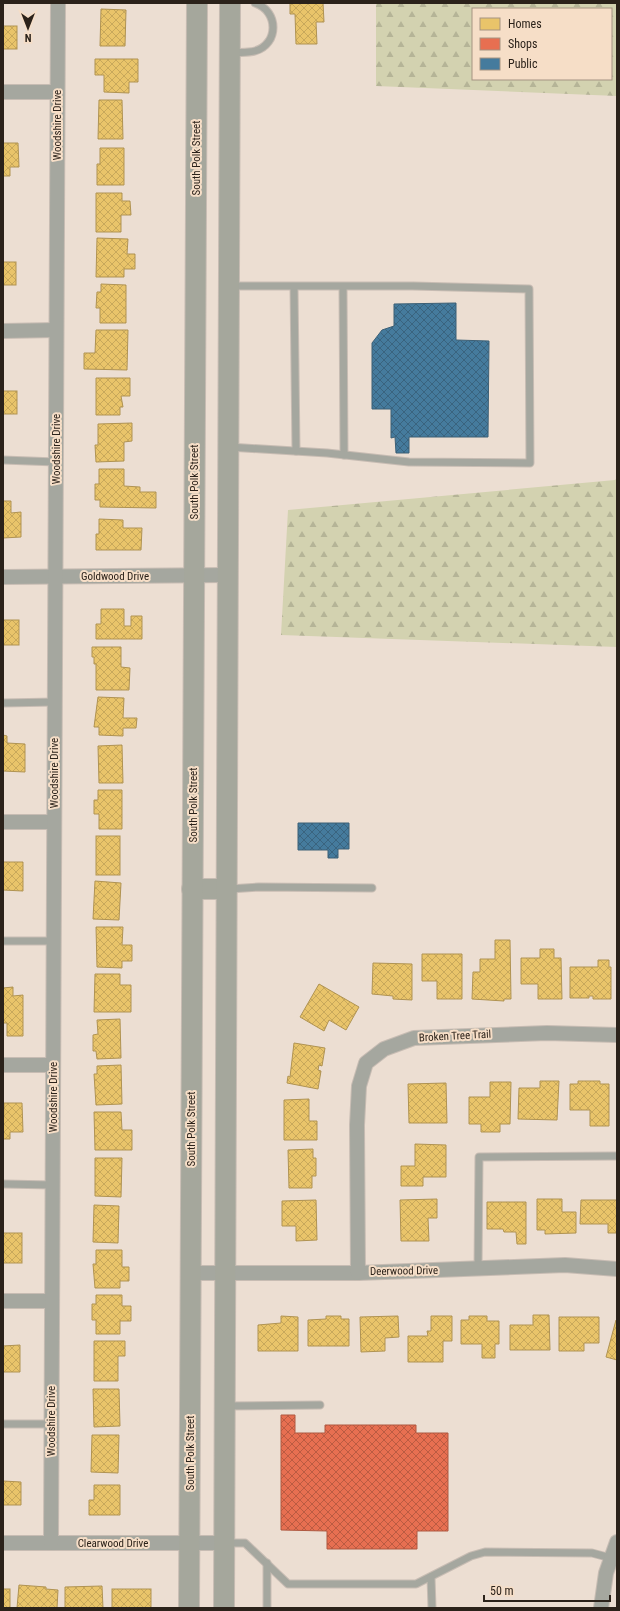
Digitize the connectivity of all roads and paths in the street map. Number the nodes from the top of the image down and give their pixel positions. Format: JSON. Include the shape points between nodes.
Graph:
{"nodes":[{"id":1,"x":58,"y":3,"type":"edge"},
{"id":2,"x":197,"y":3,"type":"edge"},
{"id":3,"x":230,"y":3,"type":"edge"},
{"id":4,"x":255,"y":3,"type":"edge"},
{"id":5,"x":196,"y":52,"type":"junction"},
{"id":6,"x":230,"y":53,"type":"junction"},
{"id":7,"x":3,"y":92,"type":"edge"},
{"id":8,"x":57,"y":92,"type":"junction"},
{"id":9,"x":229,"y":286,"type":"junction"},
{"id":10,"x":294,"y":287,"type":"junction"},
{"id":11,"x":343,"y":287,"type":"junction"},
{"id":12,"x":56,"y":330,"type":"junction"},
{"id":13,"x":3,"y":331,"type":"edge"},
{"id":14,"x":229,"y":447,"type":"junction"},
{"id":15,"x":296,"y":451,"type":"junction"},
{"id":16,"x":344,"y":455,"type":"junction"},
{"id":17,"x":3,"y":460,"type":"edge"},
{"id":18,"x":56,"y":462,"type":"junction"},
{"id":19,"x":228,"y":575,"type":"junction"},
{"id":20,"x":55,"y":576,"type":"junction"},
{"id":21,"x":194,"y":576,"type":"junction"},
{"id":22,"x":3,"y":577,"type":"edge"},
{"id":23,"x":55,"y":702,"type":"junction"},
{"id":24,"x":3,"y":703,"type":"edge"},
{"id":25,"x":3,"y":822,"type":"edge"},
{"id":26,"x":54,"y":822,"type":"junction"},
{"id":27,"x":372,"y":888,"type":"dead end"},
{"id":28,"x":192,"y":889,"type":"junction"},
{"id":29,"x":227,"y":889,"type":"junction"},
{"id":30,"x":3,"y":941,"type":"edge"},
{"id":31,"x":54,"y":941,"type":"junction"},
{"id":32,"x":617,"y":1035,"type":"edge"},
{"id":33,"x":3,"y":1065,"type":"edge"},
{"id":34,"x":53,"y":1065,"type":"junction"},
{"id":35,"x":617,"y":1156,"type":"edge"},
{"id":36,"x":3,"y":1184,"type":"edge"},
{"id":37,"x":53,"y":1185,"type":"junction"},
{"id":38,"x":478,"y":1269,"type":"junction"},
{"id":39,"x":617,"y":1269,"type":"edge"},
{"id":40,"x":191,"y":1272,"type":"junction"},
{"id":41,"x":358,"y":1272,"type":"junction"},
{"id":42,"x":225,"y":1273,"type":"junction"},
{"id":43,"x":3,"y":1301,"type":"edge"},
{"id":44,"x":52,"y":1301,"type":"junction"},
{"id":45,"x":320,"y":1405,"type":"dead end"},
{"id":46,"x":224,"y":1406,"type":"junction"},
{"id":47,"x":3,"y":1424,"type":"edge"},
{"id":48,"x":51,"y":1424,"type":"junction"},
{"id":49,"x":51,"y":1542,"type":"junction"},
{"id":50,"x":224,"y":1542,"type":"junction"},
{"id":51,"x":617,"y":1542,"type":"edge"},
{"id":52,"x":3,"y":1543,"type":"edge"},
{"id":53,"x":189,"y":1544,"type":"junction"},
{"id":54,"x":611,"y":1558,"type":"junction"},
{"id":55,"x":267,"y":1563,"type":"junction"},
{"id":56,"x":431,"y":1577,"type":"junction"},
{"id":57,"x":189,"y":1608,"type":"edge"},
{"id":58,"x":224,"y":1608,"type":"edge"},
{"id":59,"x":267,"y":1608,"type":"edge"},
{"id":60,"x":432,"y":1608,"type":"edge"},
{"id":61,"x":601,"y":1608,"type":"edge"}],
"edges":[{"from":1,"to":8,"type":"street","name":"Woodshire Drive"},
{"from":2,"to":5,"type":"main road","name":"South Polk Street"},
{"from":3,"to":6,"type":"main road"},
{"from":4,"to":6,"type":"lane","via":[[268,10],[273,21],[271,38],[265,46],[255,51]]},
{"from":5,"to":6,"type":"main road"},
{"from":5,"to":21,"type":"main road","name":"South Polk Street"},
{"from":6,"to":9,"type":"main road"},
{"from":7,"to":8,"type":"street"},
{"from":8,"to":12,"type":"street","name":"Woodshire Drive"},
{"from":9,"to":10,"type":"lane"},
{"from":9,"to":14,"type":"main road"},
{"from":10,"to":11,"type":"lane"},
{"from":10,"to":15,"type":"lane"},
{"from":11,"to":16,"type":"lane"},
{"from":11,"to":16,"type":"lane","via":[[529,289],[530,463],[409,462]]},
{"from":12,"to":13,"type":"street"},
{"from":12,"to":18,"type":"street","name":"Woodshire Drive"},
{"from":14,"to":15,"type":"lane"},
{"from":14,"to":19,"type":"main road"},
{"from":15,"to":16,"type":"lane"},
{"from":17,"to":18,"type":"lane"},
{"from":18,"to":20,"type":"street","name":"Woodshire Drive"},
{"from":19,"to":21,"type":"street","name":"Goldwood Drive"},
{"from":19,"to":29,"type":"main road"},
{"from":20,"to":21,"type":"street","name":"Goldwood Drive"},
{"from":20,"to":22,"type":"street","name":"Goldwood Drive"},
{"from":20,"to":23,"type":"street","name":"Woodshire Drive"},
{"from":21,"to":28,"type":"main road","name":"South Polk Street"},
{"from":23,"to":24,"type":"lane"},
{"from":23,"to":26,"type":"street","name":"Woodshire Drive"},
{"from":25,"to":26,"type":"street"},
{"from":26,"to":31,"type":"street","name":"Woodshire Drive"},
{"from":27,"to":29,"type":"lane"},
{"from":28,"to":29,"type":"main road"},
{"from":28,"to":40,"type":"main road","name":"South Polk Street"},
{"from":29,"to":42,"type":"main road"},
{"from":30,"to":31,"type":"lane"},
{"from":31,"to":34,"type":"street","name":"Woodshire Drive"},
{"from":32,"to":41,"type":"street","name":"Broken Tree Trail","via":[[547,1033],[414,1038],[384,1049],[366,1063],[359,1086],[357,1125]]},
{"from":33,"to":34,"type":"street"},
{"from":34,"to":37,"type":"street","name":"Woodshire Drive"},
{"from":35,"to":38,"type":"lane","via":[[480,1157]]},
{"from":36,"to":37,"type":"lane"},
{"from":37,"to":44,"type":"street","name":"Woodshire Drive"},
{"from":38,"to":39,"type":"street","name":"Deerwood Drive","via":[[565,1265]]},
{"from":38,"to":41,"type":"street","name":"Deerwood Drive"},
{"from":40,"to":42,"type":"street","name":"Deerwood Drive"},
{"from":40,"to":53,"type":"main road","name":"South Polk Street"},
{"from":41,"to":42,"type":"street","name":"Deerwood Drive"},
{"from":42,"to":46,"type":"main road"},
{"from":43,"to":44,"type":"street"},
{"from":44,"to":48,"type":"street","name":"Woodshire Drive"},
{"from":45,"to":46,"type":"lane"},
{"from":46,"to":50,"type":"main road"},
{"from":47,"to":48,"type":"lane"},
{"from":48,"to":49,"type":"street","name":"Woodshire Drive"},
{"from":49,"to":52,"type":"street","name":"Clearwood Drive"},
{"from":49,"to":53,"type":"street","name":"Clearwood Drive"},
{"from":50,"to":53,"type":"street","name":"Clearwood Drive"},
{"from":50,"to":55,"type":"lane","via":[[245,1543]]},
{"from":50,"to":58,"type":"main road"},
{"from":51,"to":54,"type":"street"},
{"from":53,"to":57,"type":"main road","name":"South Polk Street"},
{"from":54,"to":56,"type":"lane","via":[[592,1553],[485,1552],[470,1556]]},
{"from":54,"to":61,"type":"street"},
{"from":55,"to":56,"type":"lane","via":[[288,1584],[416,1584]]},
{"from":55,"to":59,"type":"lane"},
{"from":56,"to":60,"type":"lane"}]}
